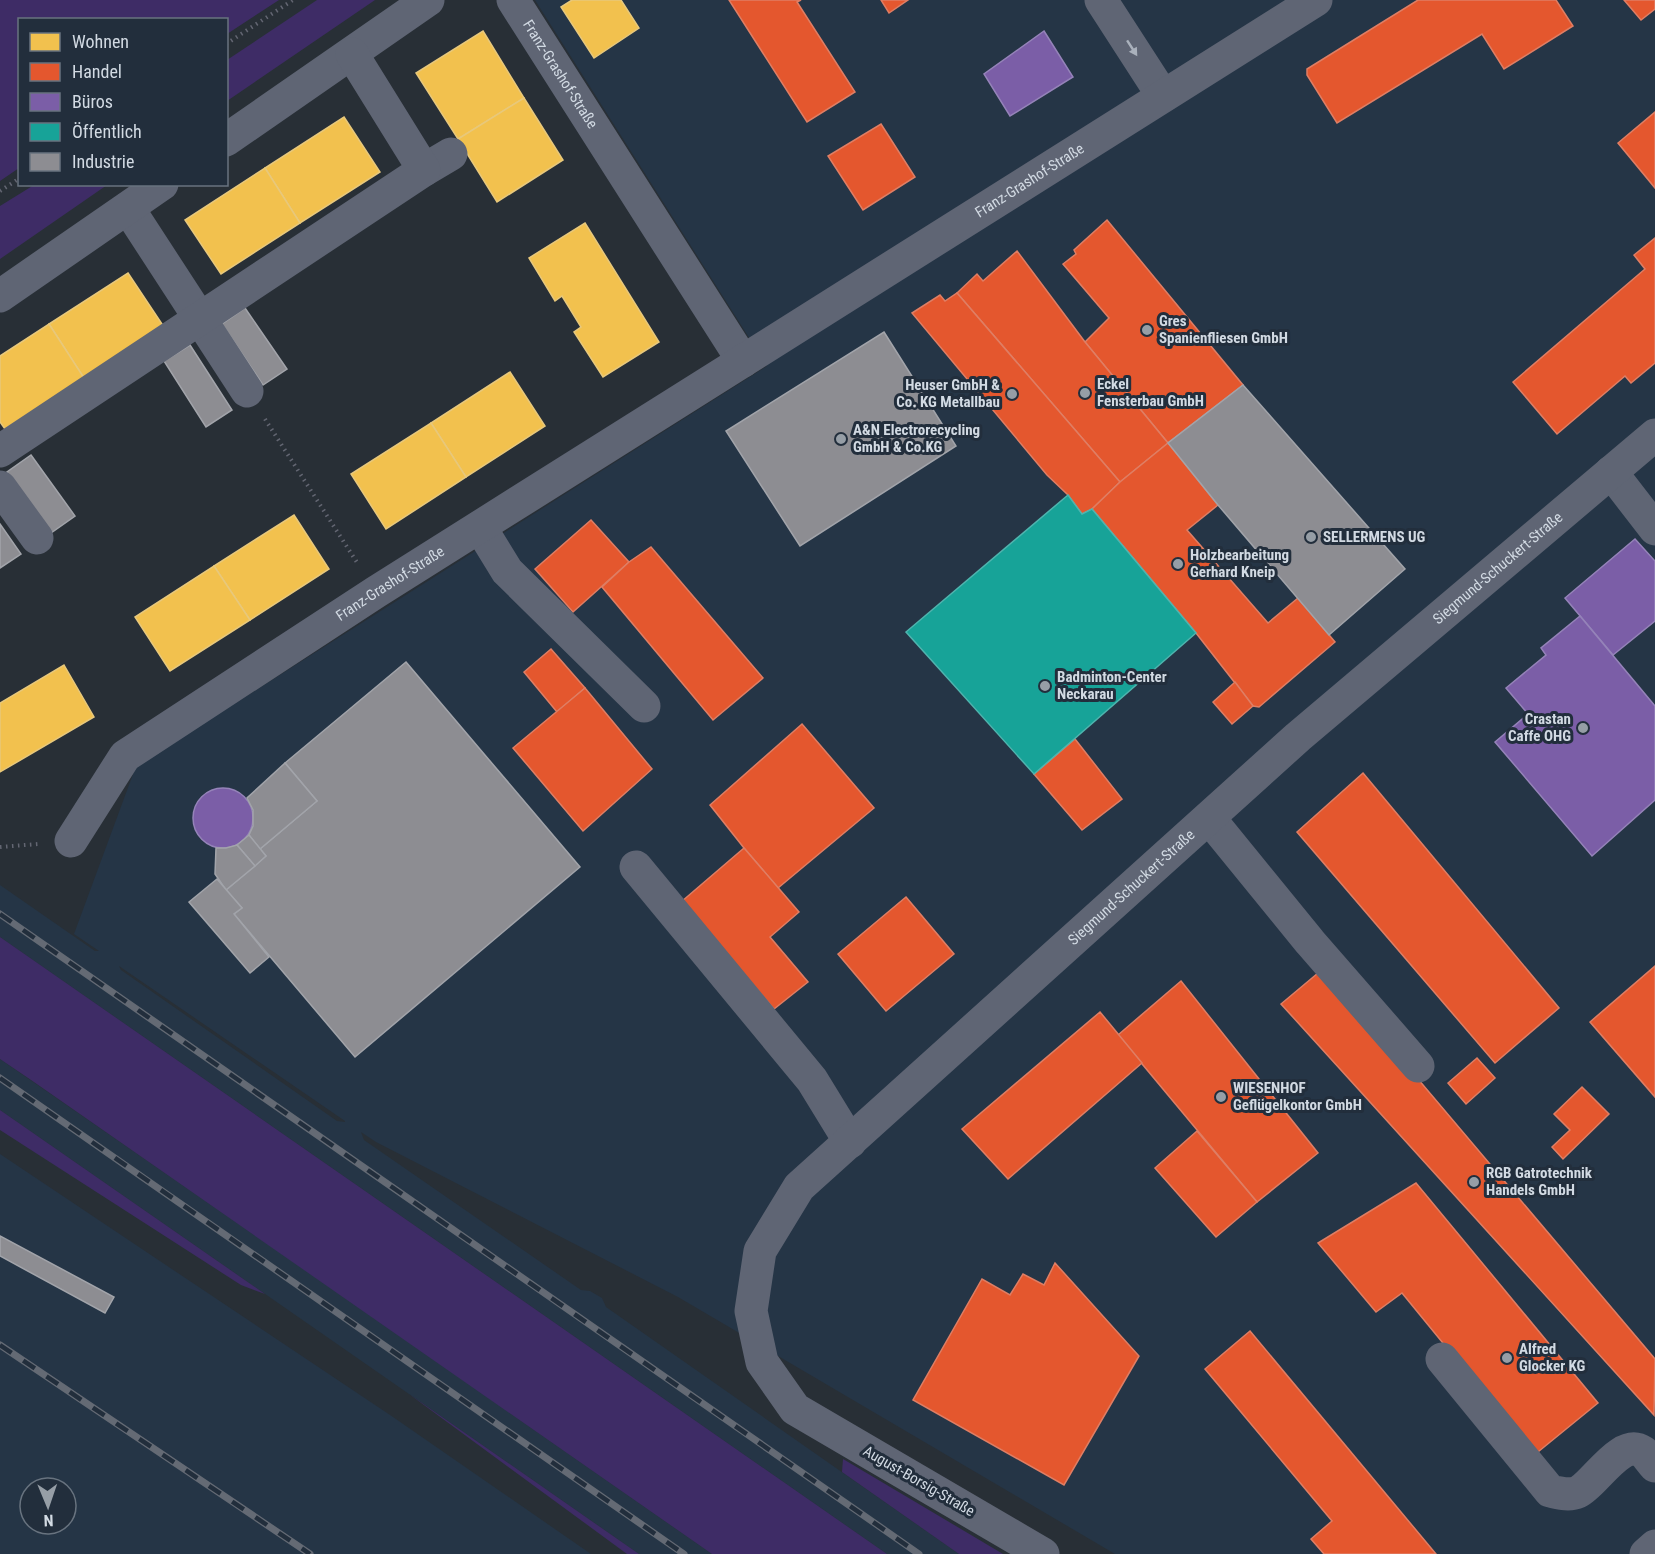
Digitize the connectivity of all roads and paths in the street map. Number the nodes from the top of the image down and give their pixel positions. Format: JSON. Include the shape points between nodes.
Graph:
{"nodes":[{"id":1,"x":294,"y":0,"type":"edge"},
{"id":2,"x":428,"y":0,"type":"edge"},
{"id":3,"x":513,"y":0,"type":"edge"},
{"id":4,"x":1101,"y":0,"type":"edge"},
{"id":5,"x":1316,"y":0,"type":"edge"},
{"id":6,"x":228,"y":43,"type":"edge"},
{"id":7,"x":352,"y":54,"type":"junction"},
{"id":8,"x":1163,"y":96,"type":"junction"},
{"id":9,"x":228,"y":139,"type":"edge"},
{"id":10,"x":18,"y":179,"type":"edge"},
{"id":11,"x":159,"y":186,"type":"edge"},
{"id":12,"x":0,"y":191,"type":"edge"},
{"id":13,"x":128,"y":208,"type":"junction"},
{"id":14,"x":0,"y":296,"type":"edge"},
{"id":15,"x":200,"y":318,"type":"junction"},
{"id":16,"x":743,"y":361,"type":"junction"},
{"id":17,"x":247,"y":391,"type":"dead end"},
{"id":18,"x":1655,"y":435,"type":"edge"},
{"id":19,"x":277,"y":437,"type":"dead end"},
{"id":20,"x":0,"y":451,"type":"edge"},
{"id":21,"x":1611,"y":472,"type":"junction"},
{"id":22,"x":0,"y":487,"type":"edge"},
{"id":23,"x":480,"y":527,"type":"junction"},
{"id":24,"x":1655,"y":529,"type":"edge"},
{"id":25,"x":37,"y":538,"type":"dead end"},
{"id":26,"x":376,"y":592,"type":"junction"},
{"id":27,"x":644,"y":706,"type":"dead end"},
{"id":28,"x":1209,"y":818,"type":"junction"},
{"id":29,"x":71,"y":841,"type":"dead end"},
{"id":30,"x":636,"y":867,"type":"dead end"},
{"id":31,"x":1418,"y":1066,"type":"dead end"},
{"id":32,"x":849,"y":1142,"type":"junction"},
{"id":33,"x":1442,"y":1359,"type":"dead end"},
{"id":34,"x":795,"y":1409,"type":"joint"},
{"id":35,"x":1655,"y":1466,"type":"edge"},
{"id":36,"x":1655,"y":1546,"type":"edge"},
{"id":37,"x":1043,"y":1554,"type":"edge"},
{"id":38,"x":1646,"y":1554,"type":"edge"}],
"edges":[{"from":1,"to":6,"type":"path"},
{"from":2,"to":7,"type":"street"},
{"from":3,"to":16,"type":"street","name":"Franz-Grashof-Straße"},
{"from":4,"to":8,"type":"street","one_way":true},
{"from":5,"to":8,"type":"street","name":"Franz-Grashof-Straße"},
{"from":7,"to":9,"type":"street"},
{"from":7,"to":15,"type":"street","via":[[438,162]]},
{"from":8,"to":16,"type":"street","name":"Franz-Grashof-Straße"},
{"from":10,"to":12,"type":"path"},
{"from":11,"to":13,"type":"street"},
{"from":13,"to":14,"type":"street"},
{"from":13,"to":15,"type":"street"},
{"from":15,"to":17,"type":"street"},
{"from":15,"to":20,"type":"street"},
{"from":16,"to":23,"type":"street","name":"Franz-Grashof-Straße"},
{"from":18,"to":21,"type":"street","name":"Siegmund-Schuckert-Straße"},
{"from":19,"to":26,"type":"path"},
{"from":21,"to":24,"type":"street"},
{"from":21,"to":28,"type":"street","name":"Siegmund-Schuckert-Straße","via":[[1298,737]]},
{"from":22,"to":25,"type":"street"},
{"from":23,"to":26,"type":"street","name":"Franz-Grashof-Straße"},
{"from":23,"to":27,"type":"street","via":[[507,571]]},
{"from":26,"to":29,"type":"street","name":"Franz-Grashof-Straße","via":[[125,756]]},
{"from":28,"to":31,"type":"street"},
{"from":28,"to":32,"type":"street","name":"Siegmund-Schuckert-Straße"},
{"from":30,"to":32,"type":"street","via":[[812,1080]]},
{"from":32,"to":34,"type":"street","name":"Siegmund-Schuckert-Straße","via":[[799,1187],[760,1251],[751,1311],[755,1331],[762,1362]]},
{"from":33,"to":35,"type":"street","via":[[1550,1491],[1578,1492],[1618,1455],[1632,1449],[1642,1451]]},
{"from":34,"to":37,"type":"street","name":"August-Borsig-Straße"},
{"from":36,"to":38,"type":"street"}]}
